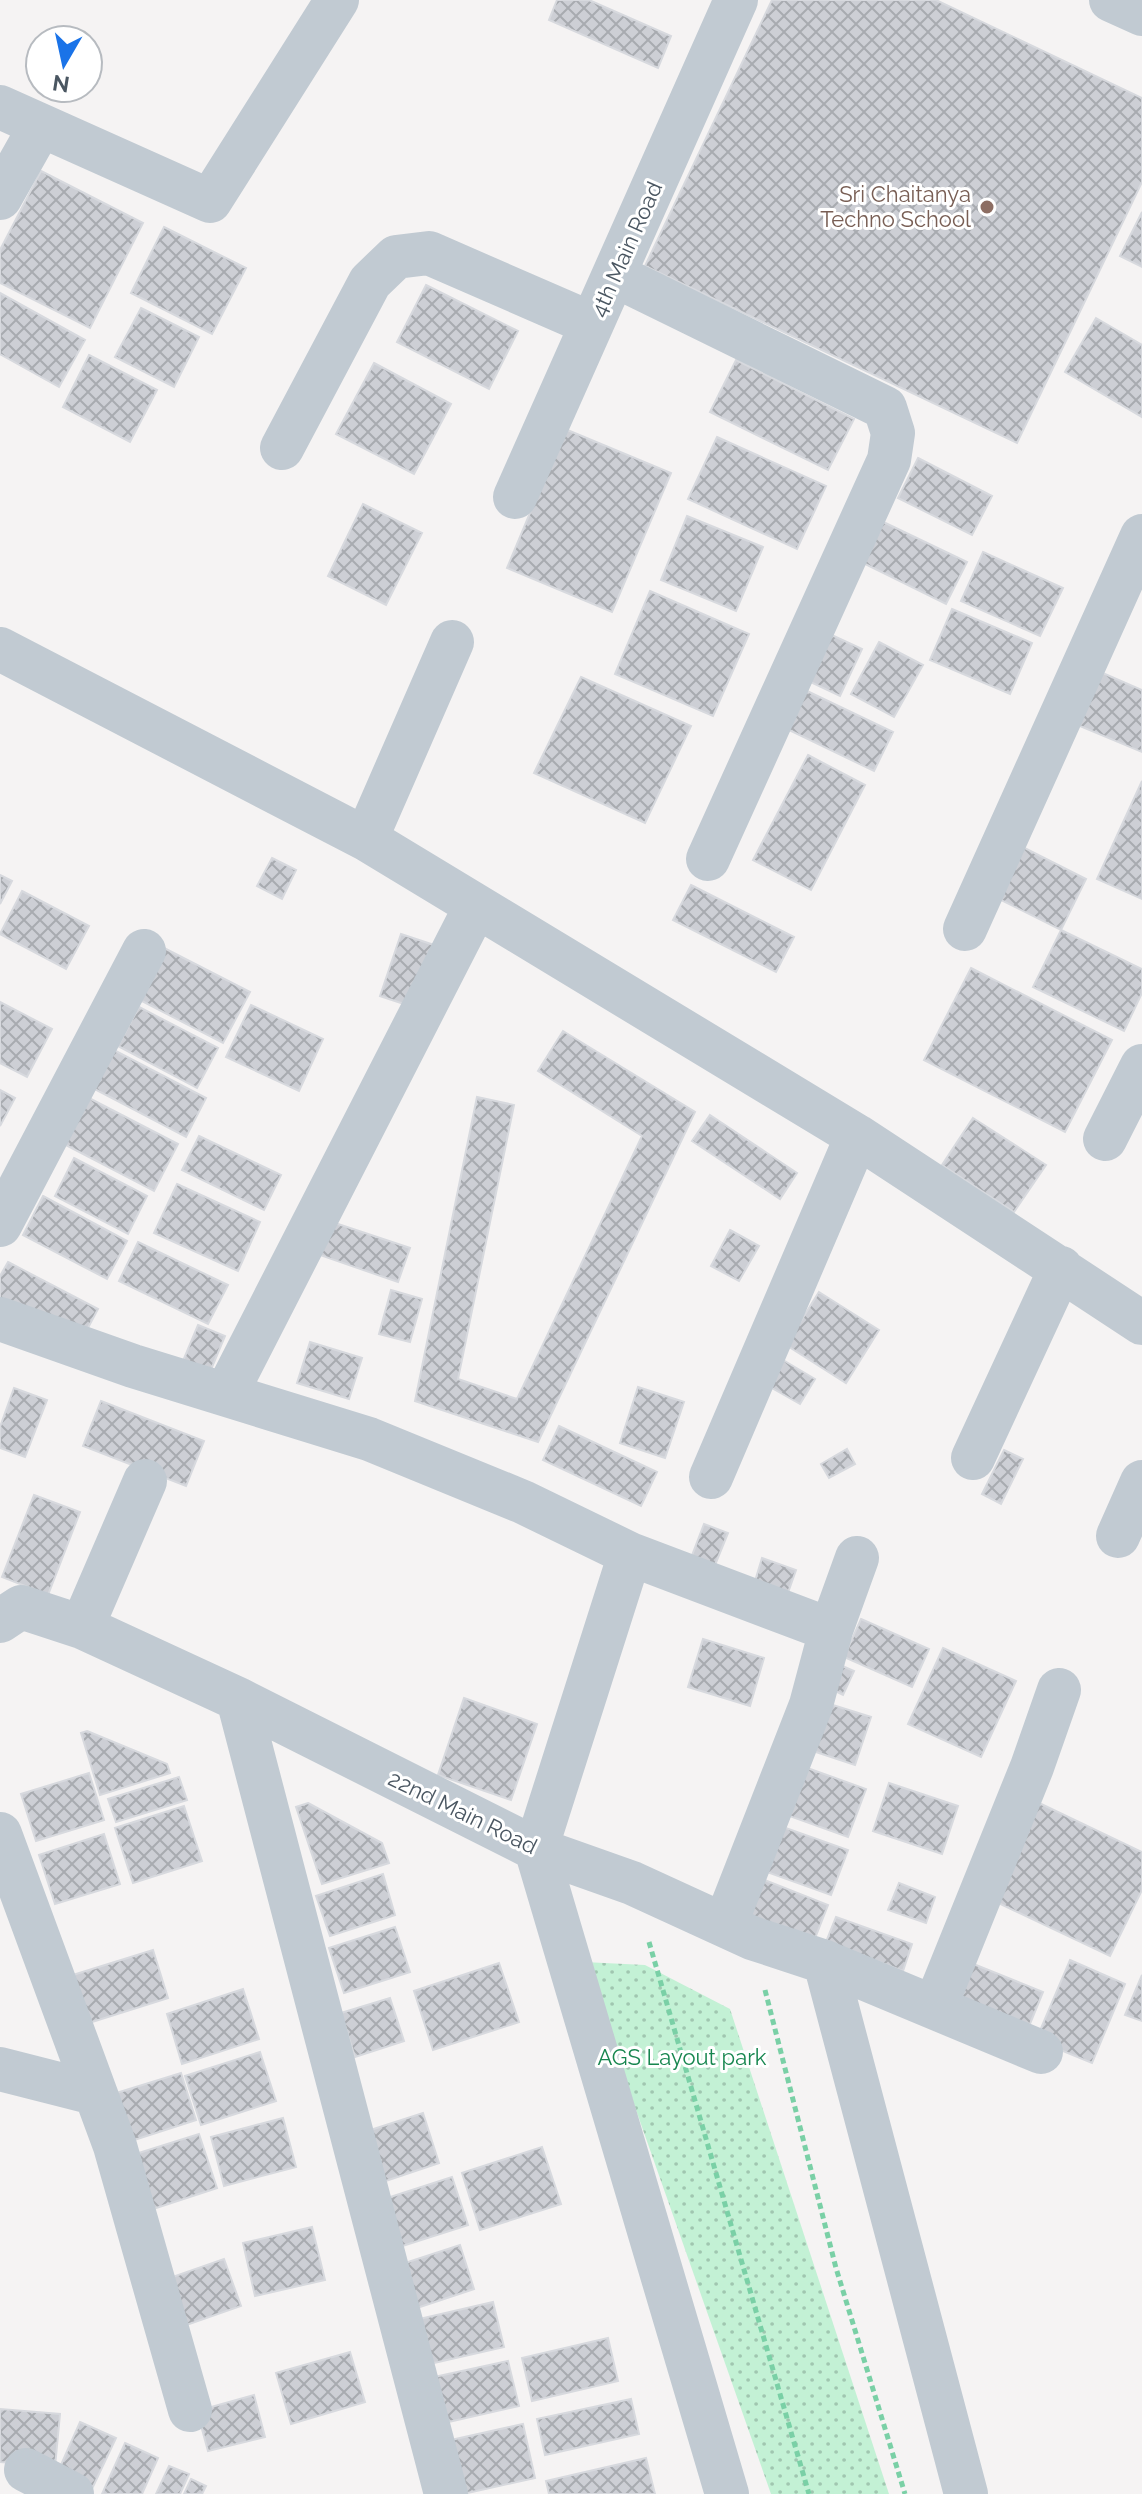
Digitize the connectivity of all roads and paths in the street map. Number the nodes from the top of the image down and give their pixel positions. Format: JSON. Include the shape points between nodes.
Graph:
{"nodes":[{"id":1,"x":337,"y":0,"type":"edge"},
{"id":2,"x":736,"y":0,"type":"edge"},
{"id":3,"x":1111,"y":0,"type":"edge"},
{"id":4,"x":1142,"y":14,"type":"edge"},
{"id":5,"x":0,"y":107,"type":"edge"},
{"id":6,"x":40,"y":127,"type":"junction"},
{"id":7,"x":0,"y":198,"type":"edge"},
{"id":8,"x":614,"y":275,"type":"junction"},
{"id":9,"x":592,"y":324,"type":"junction"},
{"id":10,"x":282,"y":448,"type":"dead end"},
{"id":11,"x":515,"y":497,"type":"dead end"},
{"id":12,"x":1142,"y":536,"type":"edge"},
{"id":13,"x":452,"y":642,"type":"dead end"},
{"id":14,"x":0,"y":649,"type":"edge"},
{"id":15,"x":366,"y":839,"type":"junction"},
{"id":16,"x":708,"y":859,"type":"dead end"},
{"id":17,"x":476,"y":906,"type":"junction"},
{"id":18,"x":965,"y":929,"type":"dead end"},
{"id":19,"x":144,"y":951,"type":"dead end"},
{"id":20,"x":1142,"y":1066,"type":"edge"},
{"id":21,"x":857,"y":1136,"type":"junction"},
{"id":22,"x":1105,"y":1139,"type":"dead end"},
{"id":23,"x":0,"y":1225,"type":"edge"},
{"id":24,"x":1061,"y":1268,"type":"junction"},
{"id":25,"x":0,"y":1319,"type":"edge"},
{"id":26,"x":1142,"y":1323,"type":"edge"},
{"id":27,"x":226,"y":1394,"type":"junction"},
{"id":28,"x":973,"y":1458,"type":"dead end"},
{"id":29,"x":711,"y":1477,"type":"dead end"},
{"id":30,"x":145,"y":1481,"type":"dead end"},
{"id":31,"x":1142,"y":1482,"type":"edge"},
{"id":32,"x":1118,"y":1536,"type":"dead end"},
{"id":33,"x":630,"y":1554,"type":"junction"},
{"id":34,"x":857,"y":1558,"type":"dead end"},
{"id":35,"x":0,"y":1621,"type":"edge"},
{"id":36,"x":82,"y":1627,"type":"junction"},
{"id":37,"x":831,"y":1630,"type":"junction"},
{"id":38,"x":1059,"y":1690,"type":"dead end"},
{"id":39,"x":238,"y":1699,"type":"junction"},
{"id":40,"x":0,"y":1834,"type":"edge"},
{"id":41,"x":536,"y":1849,"type":"junction"},
{"id":42,"x":632,"y":1883,"type":"junction"},
{"id":43,"x":738,"y":1931,"type":"junction"},
{"id":44,"x":825,"y":1962,"type":"junction"},
{"id":45,"x":935,"y":2007,"type":"junction"},
{"id":46,"x":1041,"y":2052,"type":"dead end"},
{"id":47,"x":0,"y":2069,"type":"edge"},
{"id":48,"x":94,"y":2093,"type":"junction"},
{"id":49,"x":190,"y":2410,"type":"dead end"},
{"id":50,"x":26,"y":2470,"type":"dead end"},
{"id":51,"x":72,"y":2494,"type":"edge"},
{"id":52,"x":446,"y":2494,"type":"edge"},
{"id":53,"x":727,"y":2494,"type":"edge"},
{"id":54,"x":809,"y":2494,"type":"edge"},
{"id":55,"x":905,"y":2494,"type":"edge"},
{"id":56,"x":966,"y":2494,"type":"edge"}],
"edges":[{"from":1,"to":6,"type":"street","via":[[210,201]]},
{"from":2,"to":8,"type":"street","name":"4th Main Road"},
{"from":3,"to":4,"type":"street"},
{"from":5,"to":6,"type":"street"},
{"from":6,"to":7,"type":"street"},
{"from":8,"to":9,"type":"street","name":"4th Main Road"},
{"from":8,"to":16,"type":"street","via":[[885,408],[893,433],[889,460]]},
{"from":9,"to":10,"type":"street","via":[[429,253],[396,257],[370,282]]},
{"from":9,"to":11,"type":"street","name":"4th Main Road"},
{"from":12,"to":18,"type":"street"},
{"from":13,"to":15,"type":"street"},
{"from":14,"to":15,"type":"street"},
{"from":15,"to":17,"type":"street"},
{"from":17,"to":21,"type":"street"},
{"from":17,"to":27,"type":"street"},
{"from":19,"to":23,"type":"street"},
{"from":20,"to":22,"type":"street"},
{"from":21,"to":24,"type":"street"},
{"from":21,"to":29,"type":"street"},
{"from":24,"to":26,"type":"street"},
{"from":24,"to":28,"type":"street"},
{"from":25,"to":27,"type":"street"},
{"from":27,"to":33,"type":"street","via":[[369,1439],[523,1502]]},
{"from":30,"to":36,"type":"street"},
{"from":31,"to":32,"type":"street"},
{"from":33,"to":37,"type":"street"},
{"from":33,"to":41,"type":"street"},
{"from":34,"to":37,"type":"street"},
{"from":35,"to":36,"type":"street","name":"22nd Main Road","via":[[21,1607]]},
{"from":36,"to":39,"type":"street","name":"22nd Main Road"},
{"from":37,"to":43,"type":"street"},
{"from":38,"to":45,"type":"street"},
{"from":39,"to":41,"type":"street","name":"22nd Main Road"},
{"from":39,"to":52,"type":"street"},
{"from":40,"to":48,"type":"street"},
{"from":41,"to":42,"type":"street","name":"22nd Main Road"},
{"from":41,"to":53,"type":"street"},
{"from":42,"to":43,"type":"street","name":"22nd Main Road"},
{"from":42,"to":54,"type":"path"},
{"from":43,"to":44,"type":"street","name":"22nd Main Road"},
{"from":43,"to":55,"type":"path"},
{"from":44,"to":45,"type":"street","name":"22nd Main Road"},
{"from":44,"to":56,"type":"street"},
{"from":45,"to":46,"type":"street","name":"22nd Main Road"},
{"from":47,"to":48,"type":"street"},
{"from":48,"to":49,"type":"street","via":[[115,2146]]},
{"from":50,"to":51,"type":"street"}]}
